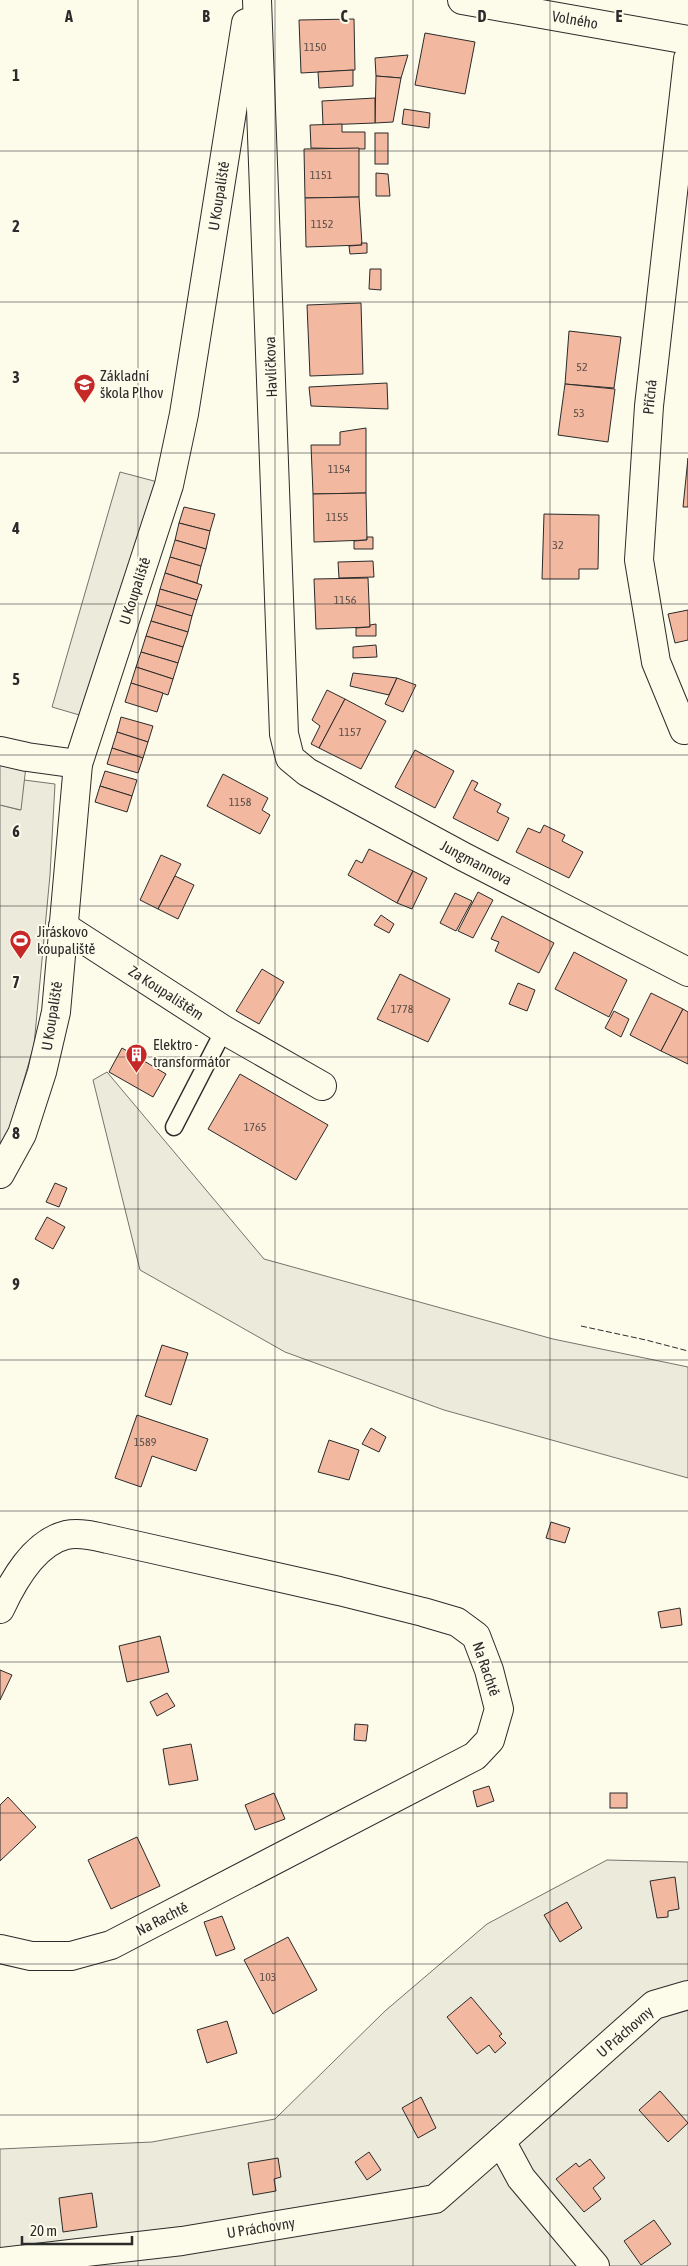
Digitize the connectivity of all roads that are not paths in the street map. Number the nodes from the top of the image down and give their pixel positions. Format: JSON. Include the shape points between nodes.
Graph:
{"nodes":[{"id":1,"x":250,"y":0,"type":"edge"},
{"id":2,"x":257,"y":0,"type":"edge"},
{"id":3,"x":462,"y":0,"type":"edge"},
{"id":4,"x":493,"y":3,"type":"edge"},
{"id":5,"x":688,"y":40,"type":"edge"},
{"id":6,"x":688,"y":59,"type":"edge"},
{"id":7,"x":684,"y":730,"type":"dead end"},
{"id":8,"x":284,"y":734,"type":"joint"},
{"id":9,"x":0,"y":751,"type":"edge"},
{"id":10,"x":78,"y":764,"type":"junction"},
{"id":11,"x":63,"y":926,"type":"junction"},
{"id":12,"x":688,"y":972,"type":"edge"},
{"id":13,"x":224,"y":1030,"type":"junction"},
{"id":14,"x":322,"y":1086,"type":"dead end"},
{"id":15,"x":174,"y":1127,"type":"dead end"},
{"id":16,"x":0,"y":1174,"type":"edge"},
{"id":17,"x":0,"y":1609,"type":"edge"},
{"id":18,"x":0,"y":1949,"type":"edge"},
{"id":19,"x":688,"y":1995,"type":"edge"},
{"id":20,"x":501,"y":2141,"type":"junction"},
{"id":21,"x":0,"y":2262,"type":"edge"},
{"id":22,"x":595,"y":2266,"type":"edge"}],
"edges":[{"from":1,"to":10,"type":"street","name":"U Koupaliště","via":[[184,414],[169,485]]},
{"from":2,"to":8,"type":"street","name":"Havlíčkova"},
{"from":3,"to":4,"type":"street","name":"Volného"},
{"from":4,"to":5,"type":"street","name":"Volného"},
{"from":6,"to":7,"type":"street","name":"Příčná","via":[[649,406],[639,560],[656,662]]},
{"from":8,"to":12,"type":"street","name":"Jungmannova","via":[[290,758],[307,772]]},
{"from":9,"to":10,"type":"street"},
{"from":10,"to":11,"type":"street","name":"U Koupaliště"},
{"from":11,"to":13,"type":"street","name":"Za Koupalištěm"},
{"from":11,"to":16,"type":"street","name":"U Koupaliště","via":[[56,1012],[42,1072],[22,1134]]},
{"from":13,"to":14,"type":"street","name":"Za Koupalištěm"},
{"from":13,"to":15,"type":"lane"},
{"from":17,"to":18,"type":"street","name":"Na Rachtě","via":[[28,1562],[52,1541],[67,1535],[108,1539],[457,1622],[476,1636],[499,1709],[490,1740],[475,1756],[112,1945],[71,1956],[30,1956]]},
{"from":19,"to":20,"type":"street","name":"U Práchovny","via":[[654,2005]]},
{"from":20,"to":21,"type":"street","name":"U Práchovny","via":[[435,2199],[182,2241]]},
{"from":20,"to":22,"type":"street","via":[[521,2178]]}]}
